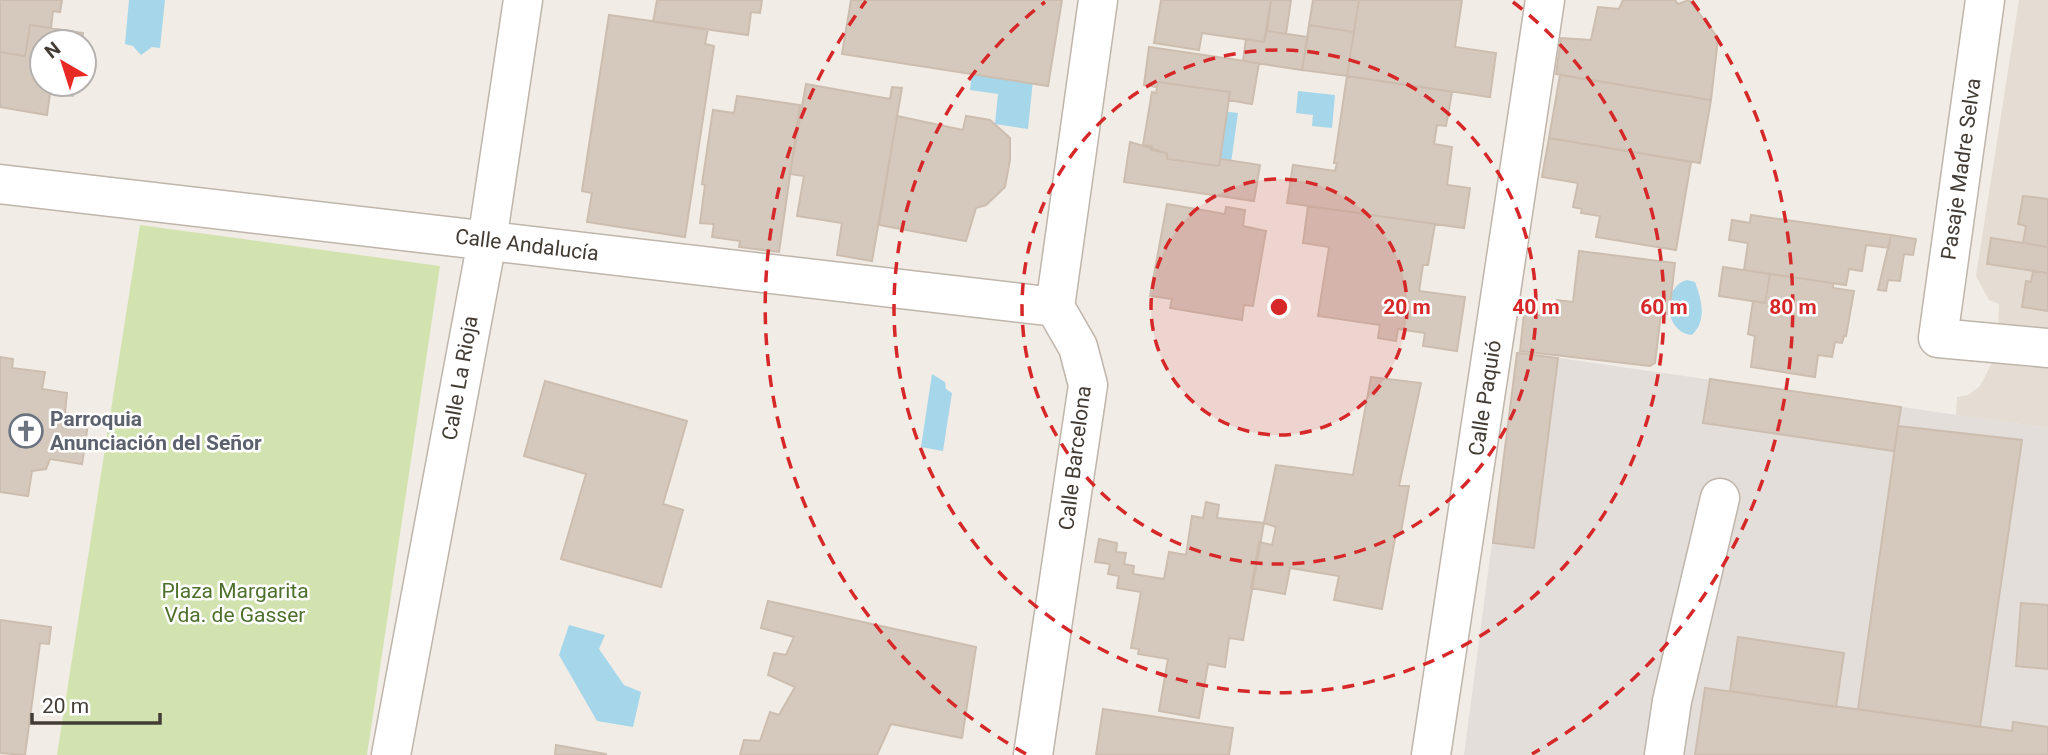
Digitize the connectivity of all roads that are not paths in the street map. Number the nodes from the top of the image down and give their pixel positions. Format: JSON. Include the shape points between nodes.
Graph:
{"nodes":[{"id":1,"x":523,"y":0,"type":"edge"},
{"id":2,"x":1098,"y":0,"type":"edge"},
{"id":3,"x":1545,"y":0,"type":"edge"},
{"id":4,"x":1985,"y":0,"type":"edge"},
{"id":5,"x":0,"y":184,"type":"edge"},
{"id":6,"x":487,"y":241,"type":"junction"},
{"id":7,"x":1055,"y":307,"type":"junction"},
{"id":8,"x":2048,"y":348,"type":"edge"},
{"id":9,"x":1720,"y":498,"type":"dead end"},
{"id":10,"x":391,"y":755,"type":"edge"},
{"id":11,"x":1033,"y":755,"type":"edge"},
{"id":12,"x":1432,"y":755,"type":"edge"},
{"id":13,"x":1664,"y":755,"type":"edge"}],
"edges":[{"from":1,"to":6,"type":"street","name":"Calle La Rioja"},
{"from":2,"to":7,"type":"street"},
{"from":3,"to":12,"type":"street","name":"Calle Paquió"},
{"from":4,"to":8,"type":"street","name":"Pasaje Madre Selva","via":[[1938,338]]},
{"from":5,"to":6,"type":"street","name":"Calle Andalucía"},
{"from":6,"to":7,"type":"street","name":"Calle Andalucía"},
{"from":6,"to":10,"type":"street","name":"Calle La Rioja"},
{"from":7,"to":11,"type":"street","name":"Calle Barcelona","via":[[1078,347],[1088,385]]},
{"from":9,"to":13,"type":"street","via":[[1672,701]]}]}
